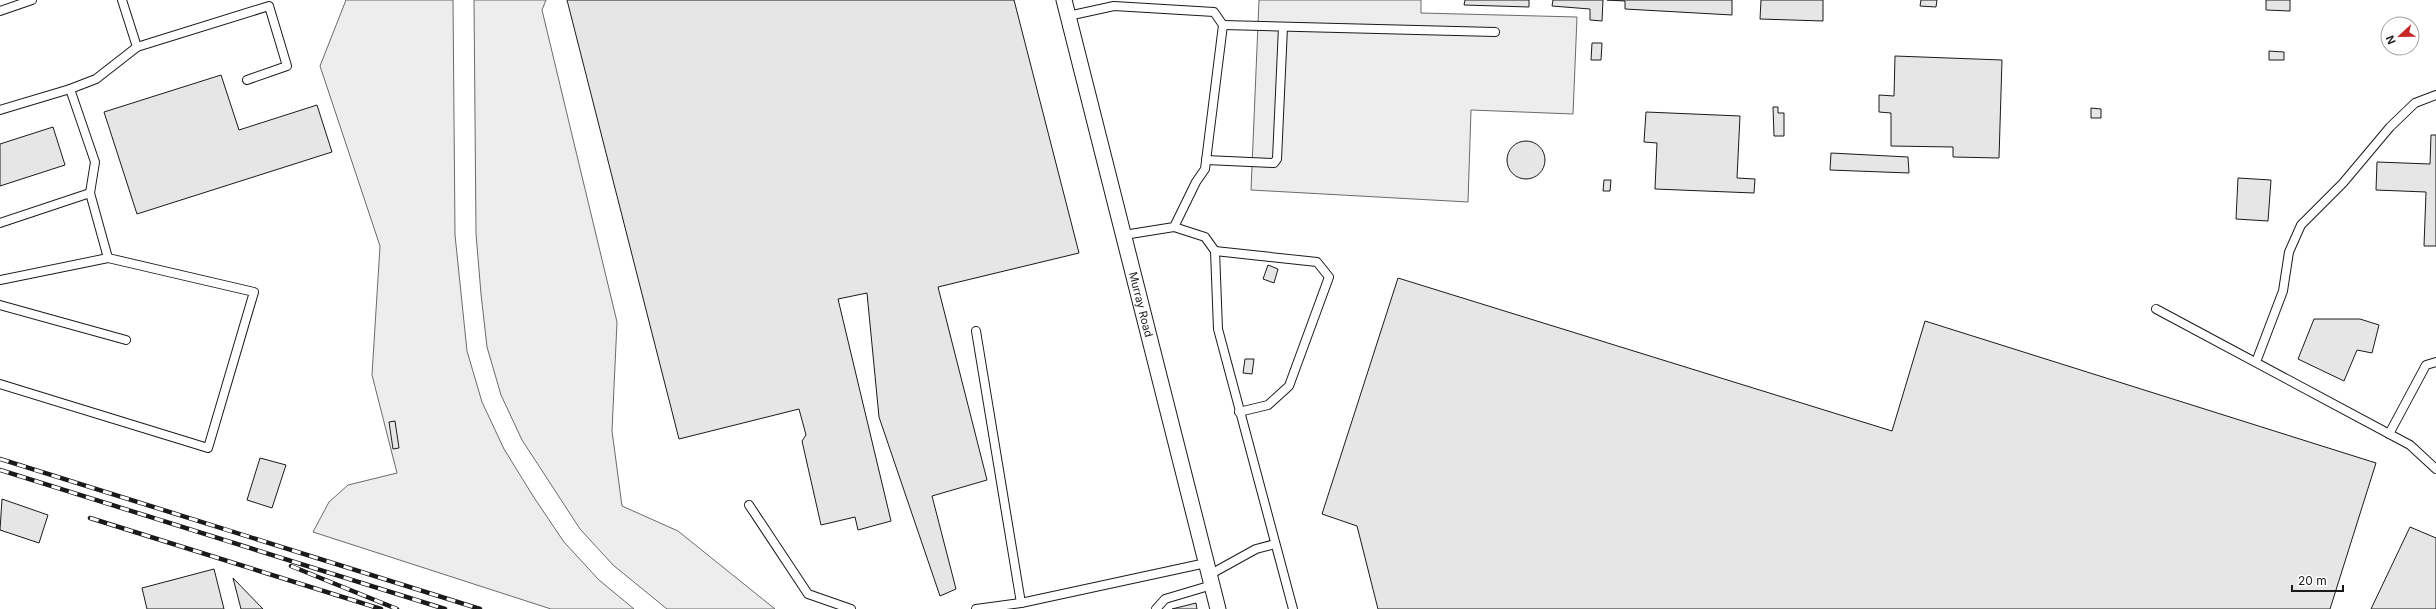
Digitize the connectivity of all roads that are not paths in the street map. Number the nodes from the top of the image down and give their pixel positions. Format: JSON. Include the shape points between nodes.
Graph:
{"nodes":[{"id":1,"x":32,"y":0,"type":"edge"},
{"id":2,"x":122,"y":0,"type":"edge"},
{"id":3,"x":1064,"y":0,"type":"edge"},
{"id":4,"x":0,"y":11,"type":"edge"},
{"id":5,"x":1068,"y":16,"type":"junction"},
{"id":6,"x":1222,"y":25,"type":"junction"},
{"id":7,"x":1283,"y":27,"type":"junction"},
{"id":8,"x":1495,"y":32,"type":"dead end"},
{"id":9,"x":137,"y":47,"type":"junction"},
{"id":10,"x":247,"y":80,"type":"dead end"},
{"id":11,"x":70,"y":89,"type":"junction"},
{"id":12,"x":2436,"y":95,"type":"edge"},
{"id":13,"x":0,"y":110,"type":"edge"},
{"id":14,"x":1206,"y":160,"type":"junction"},
{"id":15,"x":90,"y":193,"type":"junction"},
{"id":16,"x":0,"y":223,"type":"edge"},
{"id":17,"x":1174,"y":227,"type":"junction"},
{"id":18,"x":1124,"y":236,"type":"junction"},
{"id":19,"x":1215,"y":251,"type":"junction"},
{"id":20,"x":108,"y":258,"type":"junction"},
{"id":21,"x":0,"y":280,"type":"edge"},
{"id":22,"x":0,"y":305,"type":"edge"},
{"id":23,"x":2156,"y":309,"type":"dead end"},
{"id":24,"x":976,"y":331,"type":"dead end"},
{"id":25,"x":126,"y":340,"type":"dead end"},
{"id":26,"x":2256,"y":362,"type":"junction"},
{"id":27,"x":2436,"y":362,"type":"edge"},
{"id":28,"x":0,"y":384,"type":"edge"},
{"id":29,"x":1239,"y":412,"type":"junction"},
{"id":30,"x":2389,"y":434,"type":"junction"},
{"id":31,"x":2436,"y":469,"type":"edge"},
{"id":32,"x":749,"y":505,"type":"dead end"},
{"id":33,"x":1275,"y":544,"type":"junction"},
{"id":34,"x":1209,"y":574,"type":"junction"},
{"id":35,"x":1021,"y":604,"type":"junction"},
{"id":36,"x":851,"y":609,"type":"edge"},
{"id":37,"x":976,"y":609,"type":"edge"},
{"id":38,"x":1156,"y":609,"type":"edge"},
{"id":39,"x":1218,"y":609,"type":"edge"},
{"id":40,"x":1293,"y":609,"type":"edge"}],
"edges":[{"from":1,"to":4,"type":"lane"},
{"from":2,"to":9,"type":"lane"},
{"from":3,"to":5,"type":"street","name":"Murray Road"},
{"from":5,"to":6,"type":"lane","via":[[1114,6],[1214,12]]},
{"from":5,"to":18,"type":"street","name":"Murray Road"},
{"from":6,"to":7,"type":"lane"},
{"from":6,"to":14,"type":"lane"},
{"from":7,"to":8,"type":"lane"},
{"from":7,"to":14,"type":"lane","via":[[1277,159],[1274,163]]},
{"from":9,"to":10,"type":"lane","via":[[269,6],[287,66]]},
{"from":9,"to":11,"type":"lane","via":[[96,79]]},
{"from":11,"to":13,"type":"lane"},
{"from":11,"to":15,"type":"lane","via":[[95,162]]},
{"from":12,"to":26,"type":"lane","via":[[2416,103],[2390,127],[2343,183],[2301,225],[2289,252],[2283,291]]},
{"from":14,"to":17,"type":"lane","via":[[1205,169]]},
{"from":15,"to":16,"type":"lane"},
{"from":15,"to":20,"type":"lane"},
{"from":17,"to":18,"type":"lane"},
{"from":17,"to":19,"type":"lane","via":[[1205,237]]},
{"from":18,"to":34,"type":"street","name":"Murray Road"},
{"from":19,"to":29,"type":"lane","via":[[1218,329]]},
{"from":19,"to":29,"type":"lane","via":[[1317,262],[1329,277],[1289,386],[1268,405]]},
{"from":20,"to":21,"type":"lane"},
{"from":20,"to":28,"type":"lane","via":[[254,292],[208,448]]},
{"from":22,"to":25,"type":"lane"},
{"from":23,"to":26,"type":"lane"},
{"from":24,"to":35,"type":"lane"},
{"from":26,"to":30,"type":"lane"},
{"from":27,"to":30,"type":"lane","via":[[2426,365]]},
{"from":29,"to":33,"type":"lane"},
{"from":30,"to":31,"type":"lane","via":[[2410,445]]},
{"from":32,"to":36,"type":"lane","via":[[808,594]]},
{"from":33,"to":34,"type":"lane","via":[[1256,549]]},
{"from":33,"to":40,"type":"lane"},
{"from":34,"to":35,"type":"lane"},
{"from":34,"to":38,"type":"lane","via":[[1165,600]]},
{"from":34,"to":39,"type":"street","name":"Murray Road"},
{"from":35,"to":37,"type":"lane"}]}
